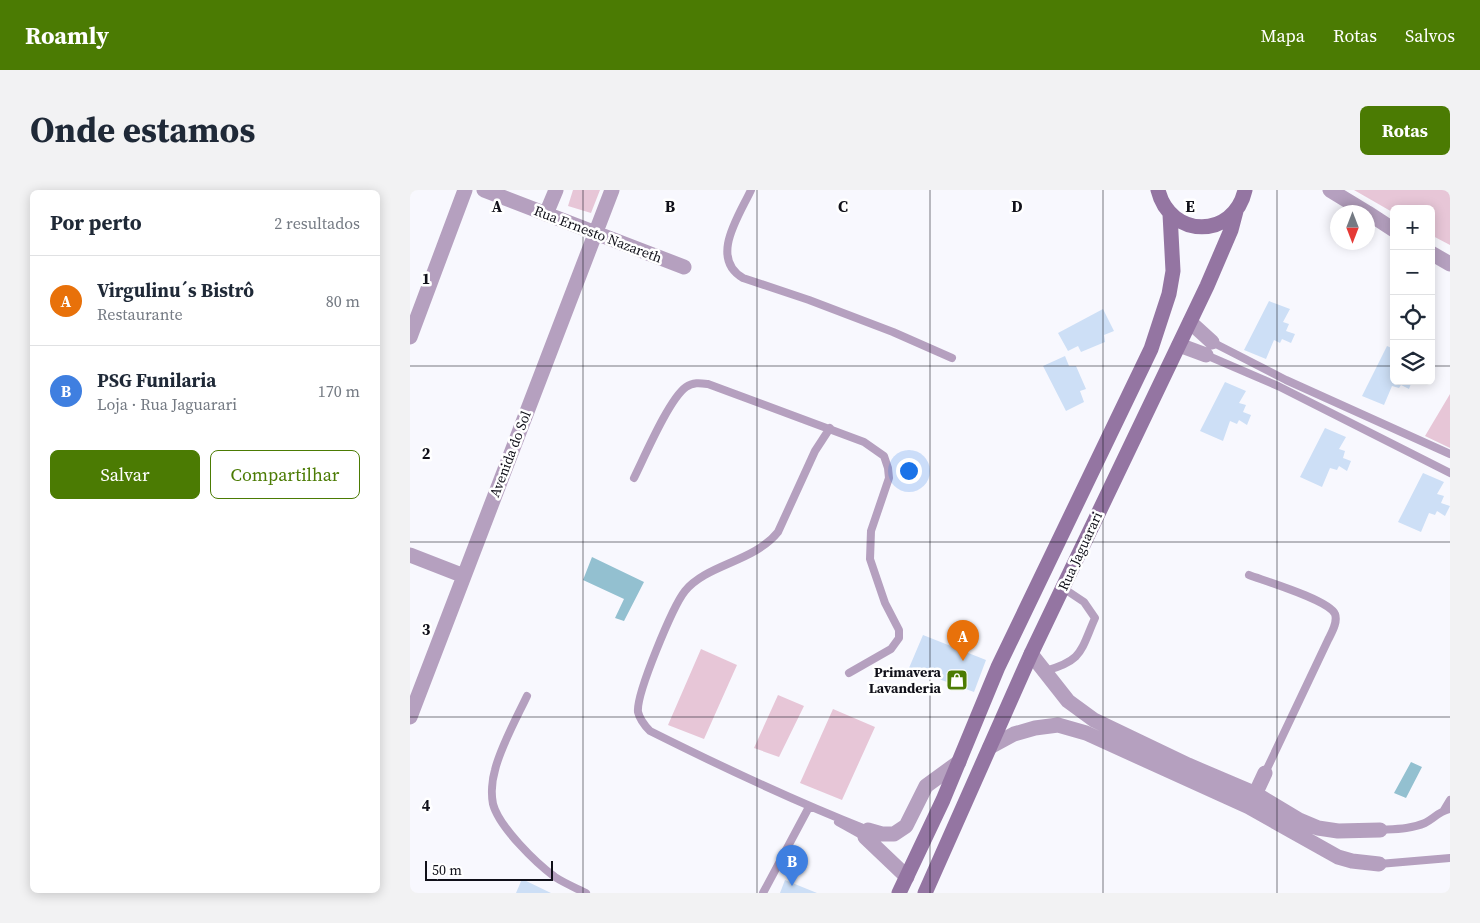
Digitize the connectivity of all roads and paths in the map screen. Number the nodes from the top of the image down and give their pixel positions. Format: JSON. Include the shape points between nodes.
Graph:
{"nodes":[{"id":1,"x":464,"y":190,"type":"edge"},
{"id":2,"x":484,"y":190,"type":"edge"},
{"id":3,"x":556,"y":190,"type":"edge"},
{"id":4,"x":612,"y":190,"type":"edge"},
{"id":5,"x":751,"y":190,"type":"edge"},
{"id":6,"x":1158,"y":190,"type":"edge"},
{"id":7,"x":1245,"y":190,"type":"edge"},
{"id":8,"x":1330,"y":190,"type":"edge"},
{"id":9,"x":1354,"y":205,"type":"edge"},
{"id":10,"x":1236,"y":210,"type":"junction"},
{"id":11,"x":546,"y":214,"type":"junction"},
{"id":12,"x":1170,"y":214,"type":"junction"},
{"id":13,"x":1375,"y":218,"type":"edge"},
{"id":14,"x":1390,"y":227,"type":"edge"},
{"id":15,"x":595,"y":233,"type":"junction"},
{"id":16,"x":1435,"y":256,"type":"edge"},
{"id":17,"x":1450,"y":264,"type":"edge"},
{"id":18,"x":684,"y":267,"type":"dead end"},
{"id":19,"x":1190,"y":322,"type":"junction"},
{"id":20,"x":410,"y":337,"type":"edge"},
{"id":21,"x":1179,"y":345,"type":"junction"},
{"id":22,"x":1209,"y":349,"type":"junction"},
{"id":23,"x":952,"y":358,"type":"dead end"},
{"id":24,"x":830,"y":428,"type":"junction"},
{"id":25,"x":1450,"y":454,"type":"edge"},
{"id":26,"x":1450,"y":473,"type":"edge"},
{"id":27,"x":634,"y":478,"type":"dead end"},
{"id":28,"x":410,"y":555,"type":"edge"},
{"id":29,"x":1249,"y":575,"type":"dead end"},
{"id":30,"x":464,"y":576,"type":"junction"},
{"id":31,"x":1063,"y":588,"type":"junction"},
{"id":32,"x":1031,"y":654,"type":"junction"},
{"id":33,"x":1045,"y":672,"type":"junction"},
{"id":34,"x":850,"y":673,"type":"dead end"},
{"id":35,"x":527,"y":696,"type":"dead end"},
{"id":36,"x":1068,"y":701,"type":"junction"},
{"id":37,"x":410,"y":717,"type":"edge"},
{"id":38,"x":1058,"y":725,"type":"junction"},
{"id":39,"x":990,"y":747,"type":"junction"},
{"id":40,"x":959,"y":762,"type":"junction"},
{"id":41,"x":1264,"y":774,"type":"joint"},
{"id":42,"x":1450,"y":800,"type":"edge"},
{"id":43,"x":1252,"y":801,"type":"junction"},
{"id":44,"x":810,"y":807,"type":"junction"},
{"id":45,"x":1447,"y":810,"type":"edge"},
{"id":46,"x":1380,"y":830,"type":"joint"},
{"id":47,"x":867,"y":834,"type":"junction"},
{"id":48,"x":1450,"y":858,"type":"edge"},
{"id":49,"x":1379,"y":864,"type":"joint"},
{"id":50,"x":907,"y":877,"type":"junction"},
{"id":51,"x":586,"y":893,"type":"edge"},
{"id":52,"x":763,"y":893,"type":"edge"},
{"id":53,"x":899,"y":893,"type":"edge"},
{"id":54,"x":925,"y":893,"type":"edge"}],
"edges":[{"from":1,"to":20,"type":"street"},
{"from":2,"to":11,"type":"street","name":"Rua Ernesto Nazareth"},
{"from":3,"to":11,"type":"street"},
{"from":4,"to":15,"type":"street","name":"Avenida do Sol"},
{"from":5,"to":23,"type":"lane","via":[[727,249],[728,262],[736,274],[893,332]]},
{"from":6,"to":12,"type":"main road","via":[[1162,204]]},
{"from":7,"to":10,"type":"main road","name":"Rua Jaguarari"},
{"from":8,"to":9,"type":"street"},
{"from":10,"to":12,"type":"main road","via":[[1225,220],[1204,227],[1182,223]]},
{"from":10,"to":19,"type":"main road","name":"Rua Jaguarari","via":[[1219,260]]},
{"from":11,"to":15,"type":"street","name":"Rua Ernesto Nazareth"},
{"from":12,"to":40,"type":"main road","name":"Rua Jaguarari","via":[[1173,271],[1170,294],[1154,340],[998,667]]},
{"from":13,"to":14,"type":"street"},
{"from":15,"to":18,"type":"street","name":"Rua Ernesto Nazareth"},
{"from":15,"to":30,"type":"street","name":"Avenida do Sol"},
{"from":16,"to":17,"type":"street"},
{"from":19,"to":21,"type":"main road","name":"Rua Jaguarari"},
{"from":19,"to":22,"type":"street"},
{"from":21,"to":22,"type":"street"},
{"from":21,"to":31,"type":"main road","name":"Rua Jaguarari"},
{"from":22,"to":25,"type":"lane"},
{"from":22,"to":26,"type":"lane"},
{"from":24,"to":27,"type":"lane","via":[[708,384],[691,384],[678,394]]},
{"from":24,"to":34,"type":"lane","via":[[864,442],[884,456],[890,478],[871,531],[870,559],[899,638],[891,648]]},
{"from":24,"to":44,"type":"lane","via":[[815,451],[778,532],[770,541],[703,577],[685,591],[659,644],[638,703],[640,719],[650,731]]},
{"from":28,"to":30,"type":"street"},
{"from":29,"to":41,"type":"lane","via":[[1317,600],[1330,607],[1336,616],[1328,640]]},
{"from":30,"to":37,"type":"street","name":"Avenida do Sol"},
{"from":31,"to":32,"type":"main road","name":"Rua Jaguarari"},
{"from":31,"to":33,"type":"lane","via":[[1084,602],[1095,618],[1078,656],[1064,666]]},
{"from":32,"to":33,"type":"street"},
{"from":32,"to":39,"type":"main road","name":"Rua Jaguarari"},
{"from":33,"to":36,"type":"street"},
{"from":35,"to":51,"type":"lane","via":[[495,769],[493,804],[509,832],[528,853],[556,877]]},
{"from":36,"to":38,"type":"street"},
{"from":36,"to":43,"type":"street","via":[[1094,720],[1188,765]]},
{"from":38,"to":39,"type":"street","via":[[1014,734]]},
{"from":38,"to":43,"type":"street","via":[[1086,733]]},
{"from":39,"to":54,"type":"main road","name":"Rua Jaguarari"},
{"from":40,"to":47,"type":"street","via":[[926,786],[906,826],[894,834]]},
{"from":40,"to":50,"type":"main road","name":"Rua Jaguarari"},
{"from":41,"to":43,"type":"street"},
{"from":42,"to":45,"type":"lane"},
{"from":43,"to":46,"type":"street","via":[[1318,828]]},
{"from":43,"to":49,"type":"street","via":[[1338,857]]},
{"from":44,"to":47,"type":"lane"},
{"from":44,"to":52,"type":"lane"},
{"from":45,"to":46,"type":"lane","via":[[1414,827]]},
{"from":47,"to":50,"type":"street"},
{"from":48,"to":49,"type":"lane"},
{"from":50,"to":53,"type":"main road","name":"Rua Jaguarari"}]}
